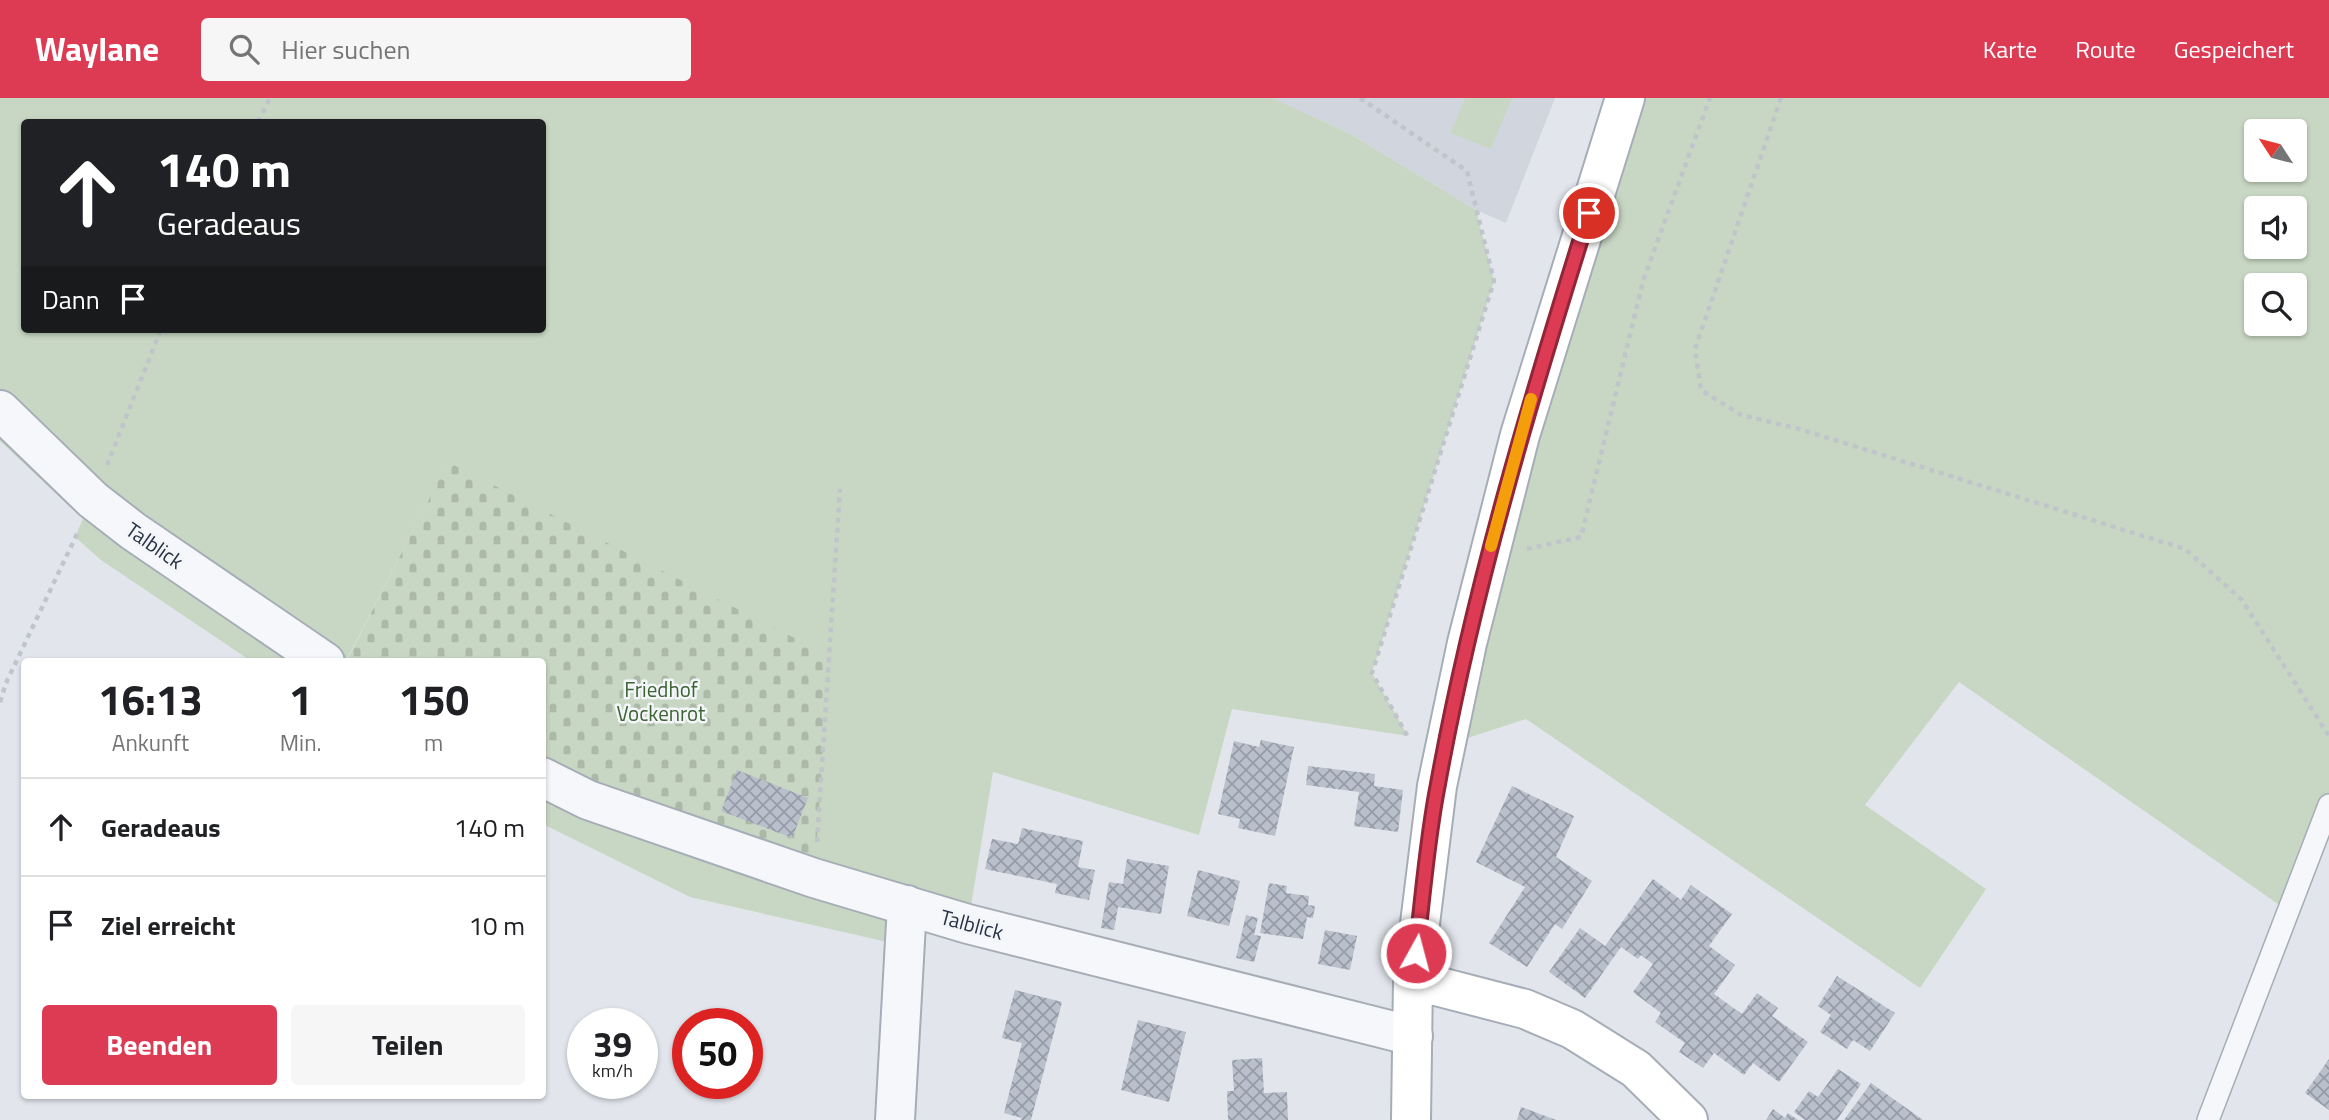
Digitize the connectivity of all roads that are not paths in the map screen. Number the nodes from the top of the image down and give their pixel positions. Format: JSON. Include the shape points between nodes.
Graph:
{"nodes":[{"id":1,"x":1625,"y":98,"type":"edge"},
{"id":2,"x":0,"y":410,"type":"edge"},
{"id":3,"x":319,"y":658,"type":"edge"},
{"id":4,"x":546,"y":779,"type":"edge"},
{"id":5,"x":2329,"y":805,"type":"edge"},
{"id":6,"x":907,"y":905,"type":"junction"},
{"id":7,"x":1413,"y":980,"type":"junction"},
{"id":8,"x":1413,"y":1036,"type":"junction"},
{"id":9,"x":895,"y":1120,"type":"edge"},
{"id":10,"x":1411,"y":1120,"type":"edge"},
{"id":11,"x":1688,"y":1120,"type":"edge"},
{"id":12,"x":2208,"y":1120,"type":"edge"}],
"edges":[{"from":1,"to":7,"type":"main road","via":[[1520,435],[1467,643],[1437,786]]},
{"from":2,"to":3,"type":"street","name":"Talblick","via":[[93,500]]},
{"from":4,"to":6,"type":"street","name":"Talblick","via":[[588,800]]},
{"from":5,"to":12,"type":"lane"},
{"from":6,"to":8,"type":"street","name":"Talblick"},
{"from":6,"to":9,"type":"street"},
{"from":7,"to":8,"type":"main road"},
{"from":7,"to":11,"type":"main road","via":[[1525,1009],[1572,1029],[1636,1069]]},
{"from":8,"to":10,"type":"main road"}]}
